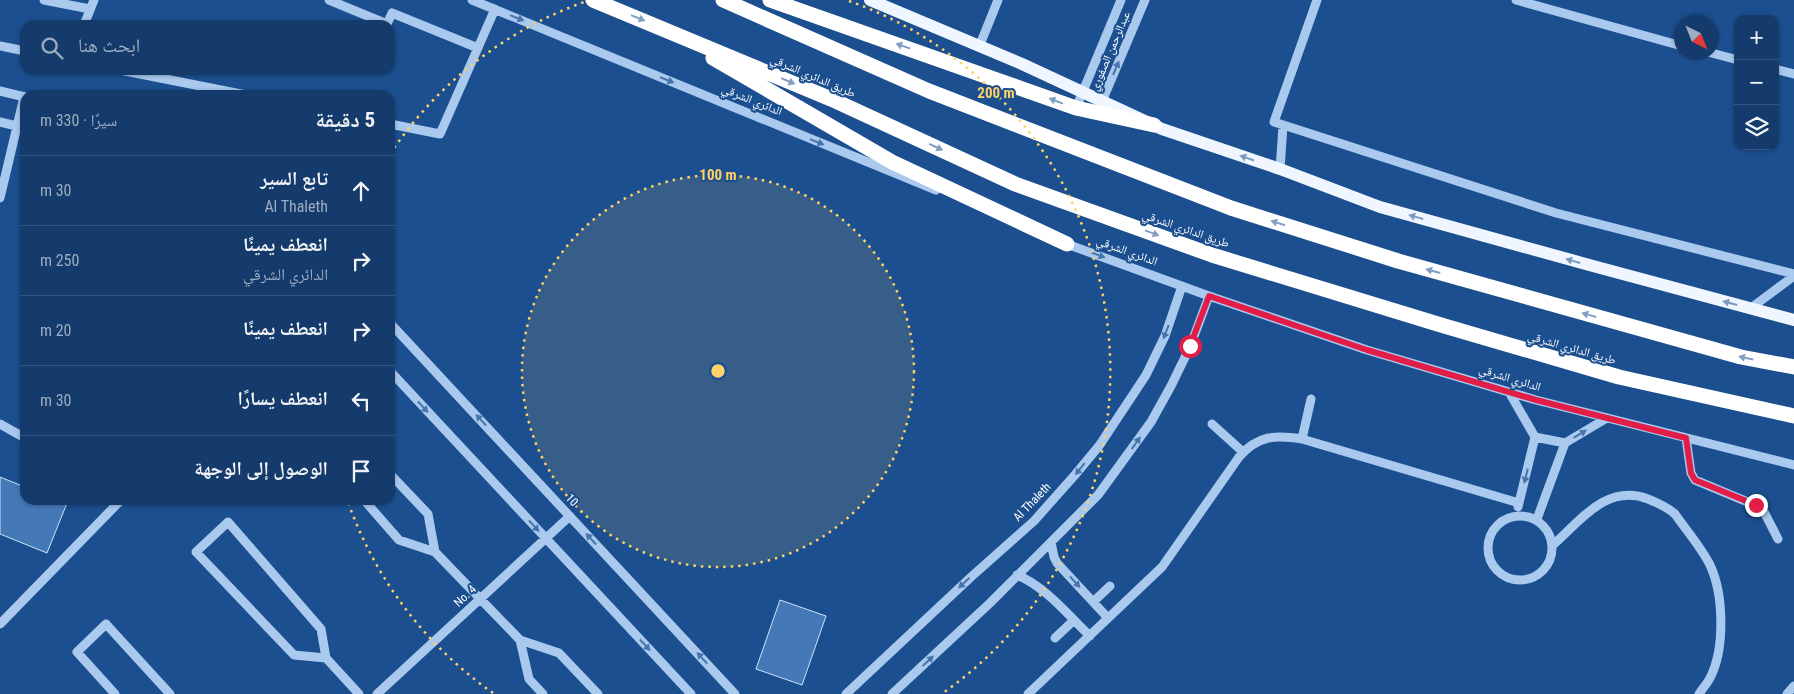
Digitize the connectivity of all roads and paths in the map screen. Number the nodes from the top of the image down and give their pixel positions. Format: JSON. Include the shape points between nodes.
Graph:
{"nodes":[{"id":1,"x":44,"y":0,"type":"edge"},
{"id":2,"x":329,"y":0,"type":"edge"},
{"id":3,"x":472,"y":0,"type":"edge"},
{"id":4,"x":592,"y":0,"type":"edge"},
{"id":5,"x":723,"y":0,"type":"edge"},
{"id":6,"x":770,"y":0,"type":"edge"},
{"id":7,"x":870,"y":0,"type":"edge"},
{"id":8,"x":998,"y":0,"type":"edge"},
{"id":9,"x":1121,"y":0,"type":"edge"},
{"id":10,"x":1145,"y":0,"type":"edge"},
{"id":11,"x":1317,"y":0,"type":"edge"},
{"id":12,"x":1516,"y":0,"type":"edge"},
{"id":13,"x":92,"y":4,"type":"edge"},
{"id":14,"x":495,"y":10,"type":"junction"},
{"id":15,"x":86,"y":20,"type":"edge"},
{"id":16,"x":377,"y":20,"type":"edge"},
{"id":17,"x":389,"y":20,"type":"edge"},
{"id":18,"x":660,"y":27,"type":"junction"},
{"id":19,"x":1674,"y":44,"type":"edge"},
{"id":20,"x":0,"y":46,"type":"edge"},
{"id":21,"x":979,"y":47,"type":"junction"},
{"id":22,"x":478,"y":48,"type":"junction"},
{"id":23,"x":20,"y":50,"type":"edge"},
{"id":24,"x":1719,"y":55,"type":"edge"},
{"id":25,"x":1734,"y":59,"type":"edge"},
{"id":26,"x":1779,"y":70,"type":"edge"},
{"id":27,"x":1794,"y":74,"type":"edge"},
{"id":28,"x":145,"y":75,"type":"edge"},
{"id":29,"x":221,"y":90,"type":"edge"},
{"id":30,"x":0,"y":91,"type":"edge"},
{"id":31,"x":1083,"y":92,"type":"junction"},
{"id":32,"x":20,"y":96,"type":"edge"},
{"id":33,"x":1099,"y":107,"type":"junction"},
{"id":34,"x":1076,"y":108,"type":"junction"},
{"id":35,"x":0,"y":122,"type":"edge"},
{"id":36,"x":395,"y":125,"type":"edge"},
{"id":37,"x":1154,"y":125,"type":"joint"},
{"id":38,"x":1283,"y":126,"type":"junction"},
{"id":39,"x":20,"y":127,"type":"edge"},
{"id":40,"x":20,"y":130,"type":"edge"},
{"id":41,"x":1280,"y":169,"type":"junction"},
{"id":42,"x":0,"y":198,"type":"edge"},
{"id":43,"x":1067,"y":244,"type":"junction"},
{"id":44,"x":1794,"y":275,"type":"edge"},
{"id":45,"x":1182,"y":286,"type":"junction"},
{"id":46,"x":1209,"y":296,"type":"junction"},
{"id":47,"x":1751,"y":308,"type":"junction"},
{"id":48,"x":1794,"y":320,"type":"edge"},
{"id":49,"x":395,"y":328,"type":"edge"},
{"id":50,"x":1794,"y":367,"type":"edge"},
{"id":51,"x":395,"y":376,"type":"edge"},
{"id":52,"x":1508,"y":392,"type":"junction"},
{"id":53,"x":1312,"y":400,"type":"dead end"},
{"id":54,"x":1794,"y":416,"type":"edge"},
{"id":55,"x":1607,"y":418,"type":"junction"},
{"id":56,"x":0,"y":424,"type":"edge"},
{"id":57,"x":1212,"y":424,"type":"dead end"},
{"id":58,"x":20,"y":435,"type":"edge"},
{"id":59,"x":1534,"y":437,"type":"junction"},
{"id":60,"x":1686,"y":438,"type":"junction"},
{"id":61,"x":1302,"y":439,"type":"junction"},
{"id":62,"x":1565,"y":444,"type":"junction"},
{"id":63,"x":1243,"y":452,"type":"junction"},
{"id":64,"x":1794,"y":465,"type":"edge"},
{"id":65,"x":395,"y":479,"type":"edge"},
{"id":66,"x":1519,"y":503,"type":"junction"},
{"id":67,"x":116,"y":505,"type":"edge"},
{"id":68,"x":368,"y":505,"type":"edge"},
{"id":69,"x":1516,"y":515,"type":"junction"},
{"id":70,"x":570,"y":516,"type":"junction"},
{"id":71,"x":1536,"y":519,"type":"junction"},
{"id":72,"x":546,"y":538,"type":"junction"},
{"id":73,"x":1778,"y":539,"type":"dead end"},
{"id":74,"x":1051,"y":542,"type":"junction"},
{"id":75,"x":1553,"y":545,"type":"junction"},
{"id":76,"x":435,"y":552,"type":"junction"},
{"id":77,"x":1017,"y":575,"type":"junction"},
{"id":78,"x":1110,"y":586,"type":"dead end"},
{"id":79,"x":480,"y":598,"type":"junction"},
{"id":80,"x":1093,"y":602,"type":"junction"},
{"id":81,"x":1108,"y":618,"type":"junction"},
{"id":82,"x":1074,"y":620,"type":"junction"},
{"id":83,"x":0,"y":624,"type":"edge"},
{"id":84,"x":1090,"y":636,"type":"junction"},
{"id":85,"x":1056,"y":638,"type":"dead end"},
{"id":86,"x":520,"y":640,"type":"junction"},
{"id":87,"x":326,"y":658,"type":"junction"},
{"id":88,"x":1794,"y":686,"type":"edge"},
{"id":89,"x":115,"y":694,"type":"edge"},
{"id":90,"x":170,"y":694,"type":"edge"},
{"id":91,"x":359,"y":694,"type":"edge"},
{"id":92,"x":377,"y":694,"type":"edge"},
{"id":93,"x":543,"y":694,"type":"edge"},
{"id":94,"x":598,"y":694,"type":"edge"},
{"id":95,"x":691,"y":694,"type":"edge"},
{"id":96,"x":735,"y":694,"type":"edge"},
{"id":97,"x":846,"y":694,"type":"edge"},
{"id":98,"x":892,"y":694,"type":"edge"},
{"id":99,"x":1028,"y":694,"type":"edge"},
{"id":100,"x":1699,"y":694,"type":"edge"},
{"id":101,"x":1787,"y":694,"type":"edge"}],
"edges":[{"from":1,"to":13,"type":"street"},
{"from":2,"to":16,"type":"street"},
{"from":3,"to":14,"type":"street","name":"الدائري الشرقي"},
{"from":4,"to":18,"type":"highway","name":"طريق الدائري الشرقي","one_way":true},
{"from":50,"to":5,"type":"highway","one_way":true,"via":[[1741,357],[1398,262],[1231,208],[929,91]]},
{"from":34,"to":6,"type":"highway","one_way":true},
{"from":7,"to":21,"type":"main road"},
{"from":8,"to":21,"type":"street"},
{"from":9,"to":31,"type":"street","name":"عبدالرحمن الصفوري"},
{"from":33,"to":10,"type":"street","name":"عبدالرحمن الصفوري","one_way":true},
{"from":11,"to":38,"type":"street","via":[[1274,122]]},
{"from":12,"to":19,"type":"street"},
{"from":13,"to":15,"type":"street"},
{"from":14,"to":22,"type":"street"},
{"from":14,"to":43,"type":"street","name":"الدائري الشرقي","one_way":true},
{"from":17,"to":22,"type":"street","via":[[392,13]]},
{"from":18,"to":43,"type":"highway","via":[[892,162]]},
{"from":18,"to":54,"type":"highway","name":"طريق الدائري الشرقي","one_way":true,"via":[[831,99],[1015,184],[1212,256],[1619,377]]},
{"from":20,"to":23,"type":"street"},
{"from":21,"to":31,"type":"main road"},
{"from":22,"to":36,"type":"street","via":[[440,134]]},
{"from":24,"to":25,"type":"street"},
{"from":26,"to":27,"type":"street"},
{"from":28,"to":29,"type":"street"},
{"from":30,"to":32,"type":"street"},
{"from":31,"to":33,"type":"main road"},
{"from":31,"to":34,"type":"street","name":"عبدالرحمن الصفوري"},
{"from":33,"to":34,"type":"highway"},
{"from":33,"to":37,"type":"highway"},
{"from":35,"to":39,"type":"street"},
{"from":41,"to":37,"type":"main road","one_way":true},
{"from":38,"to":41,"type":"street"},
{"from":38,"to":44,"type":"street","via":[[1556,213]]},
{"from":40,"to":42,"type":"street"},
{"from":47,"to":41,"type":"main road","one_way":true,"via":[[1380,207]]},
{"from":43,"to":45,"type":"street","name":"الدائري الشرقي","one_way":true},
{"from":44,"to":47,"type":"street"},
{"from":45,"to":46,"type":"street","name":"الدائري الشرقي"},
{"from":45,"to":97,"type":"street","name":"Al Thaleth","one_way":true,"via":[[1165,336],[1146,375],[1074,476],[1034,521]]},
{"from":46,"to":52,"type":"street","name":"الدائري الشرقي","via":[[1367,350]]},
{"from":74,"to":46,"type":"street","one_way":true,"via":[[1098,495],[1151,422],[1190,346]]},
{"from":47,"to":48,"type":"main road"},
{"from":70,"to":49,"type":"street","name":"10","one_way":true},
{"from":51,"to":72,"type":"street","one_way":true},
{"from":52,"to":55,"type":"street","name":"الدائري الشرقي"},
{"from":52,"to":59,"type":"street"},
{"from":53,"to":61,"type":"street"},
{"from":55,"to":60,"type":"street","name":"الدائري الشرقي"},
{"from":62,"to":55,"type":"street","one_way":true},
{"from":56,"to":58,"type":"street"},
{"from":57,"to":63,"type":"street"},
{"from":59,"to":62,"type":"street"},
{"from":59,"to":66,"type":"street","one_way":true},
{"from":60,"to":64,"type":"street","name":"الدائري الشرقي"},
{"from":60,"to":73,"type":"street","via":[[1695,480],[1762,508]]},
{"from":61,"to":63,"type":"street","via":[[1260,439]]},
{"from":61,"to":66,"type":"street"},
{"from":62,"to":71,"type":"street"},
{"from":63,"to":81,"type":"street","via":[[1170,556]]},
{"from":65,"to":76,"type":"street","via":[[428,514]]},
{"from":66,"to":69,"type":"street"},
{"from":67,"to":83,"type":"street"},
{"from":68,"to":76,"type":"street","via":[[399,540]]},
{"from":69,"to":71,"type":"street"},
{"from":69,"to":75,"type":"street","via":[[1496,525],[1489,540],[1488,556],[1500,574],[1520,581],[1541,574],[1548,566]]},
{"from":70,"to":72,"type":"street","name":"No. 4"},
{"from":96,"to":70,"type":"street","name":"10","one_way":true},
{"from":71,"to":75,"type":"street","via":[[1545,526]]},
{"from":72,"to":79,"type":"street","name":"No. 4"},
{"from":72,"to":95,"type":"street","one_way":true},
{"from":74,"to":77,"type":"street"},
{"from":74,"to":80,"type":"street","one_way":true,"via":[[1058,563]]},
{"from":75,"to":100,"type":"street","via":[[1603,501],[1622,494],[1644,498],[1675,514],[1709,564],[1718,592],[1718,659],[1710,680]]},
{"from":76,"to":79,"type":"street"},
{"from":77,"to":82,"type":"street","via":[[1042,590]]},
{"from":98,"to":77,"type":"street","one_way":true},
{"from":78,"to":80,"type":"street"},
{"from":79,"to":86,"type":"street"},
{"from":79,"to":92,"type":"street","name":"No. 4"},
{"from":80,"to":81,"type":"street"},
{"from":81,"to":84,"type":"street"},
{"from":82,"to":84,"type":"street"},
{"from":82,"to":85,"type":"street"},
{"from":84,"to":99,"type":"street"},
{"from":86,"to":93,"type":"street","via":[[529,679]]},
{"from":86,"to":94,"type":"street","via":[[559,653]]},
{"from":87,"to":87,"type":"street","via":[[321,628],[228,522],[196,552],[294,655]]},
{"from":87,"to":91,"type":"street"},
{"from":88,"to":101,"type":"street"},
{"from":89,"to":90,"type":"street","via":[[76,652],[106,624]]}]}
